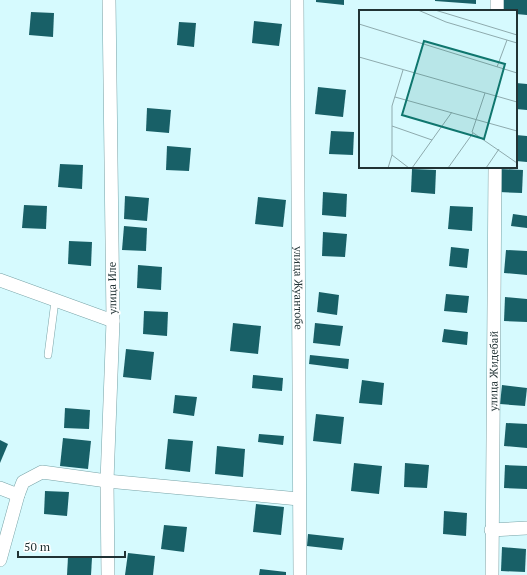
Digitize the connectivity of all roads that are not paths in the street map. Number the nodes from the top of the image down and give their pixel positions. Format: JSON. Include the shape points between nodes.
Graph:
{"nodes":[{"id":1,"x":109,"y":0,"type":"edge"},
{"id":2,"x":298,"y":0,"type":"edge"},
{"id":3,"x":497,"y":0,"type":"edge"},
{"id":4,"x":496,"y":10,"type":"edge"},
{"id":5,"x":495,"y":168,"type":"edge"},
{"id":6,"x":0,"y":280,"type":"edge"},
{"id":7,"x":54,"y":301,"type":"junction"},
{"id":8,"x":112,"y":321,"type":"junction"},
{"id":9,"x":48,"y":355,"type":"dead end"},
{"id":10,"x":107,"y":481,"type":"junction"},
{"id":11,"x":0,"y":488,"type":"edge"},
{"id":12,"x":18,"y":495,"type":"junction"},
{"id":13,"x":300,"y":500,"type":"junction"},
{"id":14,"x":527,"y":528,"type":"edge"},
{"id":15,"x":491,"y":530,"type":"junction"},
{"id":16,"x":0,"y":560,"type":"edge"},
{"id":17,"x":108,"y":575,"type":"edge"},
{"id":18,"x":300,"y":575,"type":"edge"},
{"id":19,"x":492,"y":575,"type":"edge"}],
"edges":[{"from":1,"to":8,"type":"street","name":"улица Иле"},
{"from":2,"to":13,"type":"street","name":"улица Жуантобе"},
{"from":3,"to":4,"type":"street"},
{"from":5,"to":15,"type":"street","name":"улица Жидебай"},
{"from":6,"to":7,"type":"street"},
{"from":7,"to":8,"type":"street"},
{"from":7,"to":9,"type":"lane"},
{"from":8,"to":10,"type":"street","name":"улица Иле"},
{"from":10,"to":12,"type":"street","via":[[42,472],[23,482]]},
{"from":10,"to":13,"type":"street"},
{"from":10,"to":17,"type":"street","name":"улица Иле"},
{"from":11,"to":12,"type":"street"},
{"from":12,"to":16,"type":"street"},
{"from":13,"to":18,"type":"street","name":"улица Жуантобе"},
{"from":14,"to":15,"type":"street"},
{"from":15,"to":19,"type":"street","name":"улица Жидебай"}]}
